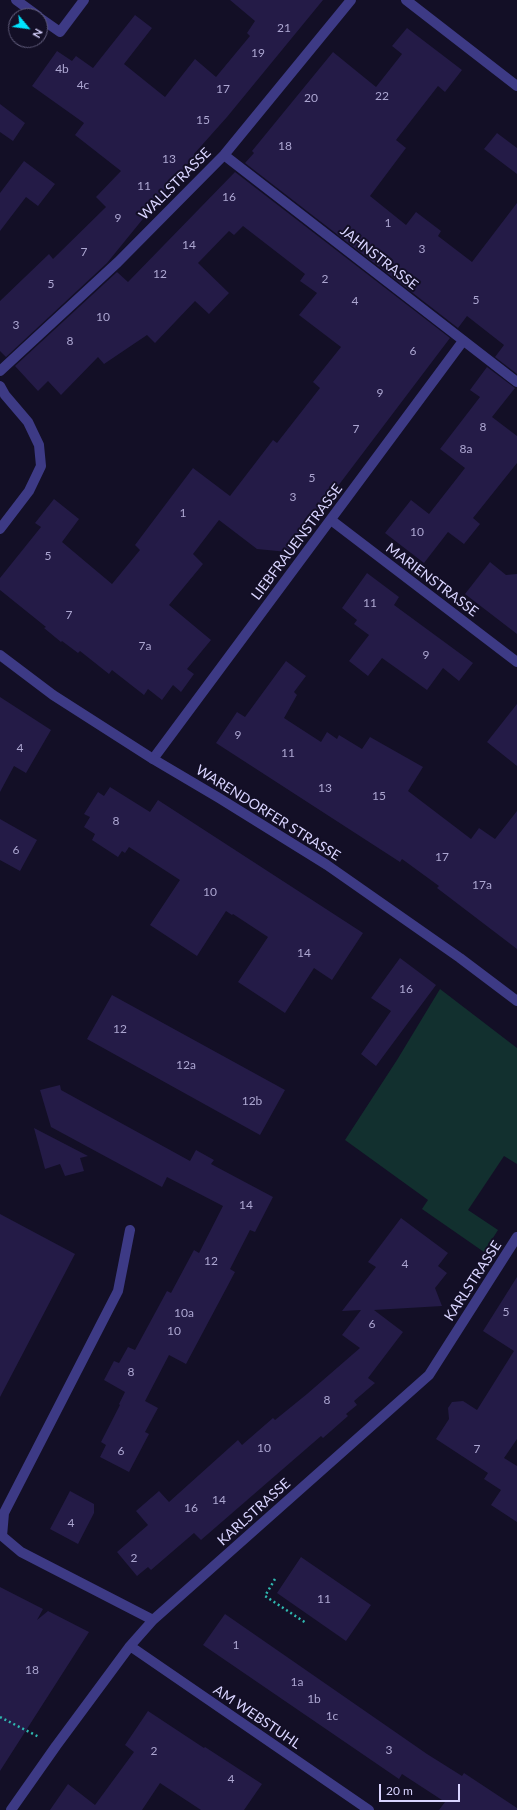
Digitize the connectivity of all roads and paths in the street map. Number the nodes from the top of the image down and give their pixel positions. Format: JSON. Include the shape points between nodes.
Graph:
{"nodes":[{"id":1,"x":16,"y":0,"type":"edge"},
{"id":2,"x":84,"y":0,"type":"edge"},
{"id":3,"x":351,"y":0,"type":"edge"},
{"id":4,"x":406,"y":0,"type":"edge"},
{"id":5,"x":27,"y":8,"type":"edge"},
{"id":6,"x":48,"y":23,"type":"edge"},
{"id":7,"x":517,"y":86,"type":"edge"},
{"id":8,"x":224,"y":155,"type":"junction"},
{"id":9,"x":463,"y":341,"type":"junction"},
{"id":10,"x":0,"y":371,"type":"edge"},
{"id":11,"x":517,"y":382,"type":"edge"},
{"id":12,"x":0,"y":386,"type":"edge"},
{"id":13,"x":331,"y":520,"type":"junction"},
{"id":14,"x":0,"y":529,"type":"edge"},
{"id":15,"x":0,"y":655,"type":"edge"},
{"id":16,"x":517,"y":662,"type":"edge"},
{"id":17,"x":153,"y":759,"type":"junction"},
{"id":18,"x":517,"y":1002,"type":"edge"},
{"id":19,"x":130,"y":1230,"type":"dead end"},
{"id":20,"x":517,"y":1237,"type":"edge"},
{"id":21,"x":275,"y":1579,"type":"dead end"},
{"id":22,"x":153,"y":1620,"type":"junction"},
{"id":23,"x":306,"y":1623,"type":"dead end"},
{"id":24,"x":130,"y":1646,"type":"junction"},
{"id":25,"x":0,"y":1717,"type":"edge"},
{"id":26,"x":56,"y":1746,"type":"junction"},
{"id":27,"x":11,"y":1810,"type":"edge"},
{"id":28,"x":369,"y":1810,"type":"edge"}],
"edges":[{"from":1,"to":5,"type":"street"},
{"from":2,"to":6,"type":"street","via":[[60,32]]},
{"from":3,"to":8,"type":"street","name":"WALLSTRASSE"},
{"from":4,"to":7,"type":"street"},
{"from":8,"to":9,"type":"street","name":"JAHNSTRASSE"},
{"from":8,"to":10,"type":"street","name":"WALLSTRASSE","via":[[118,262]]},
{"from":9,"to":11,"type":"street","name":"JAHNSTRASSE"},
{"from":9,"to":13,"type":"street","name":"LIEBFRAUENSTRASSE"},
{"from":12,"to":14,"type":"street","via":[[28,422],[39,444],[41,466],[29,491]]},
{"from":13,"to":16,"type":"street","name":"MARIENSTRASSE"},
{"from":13,"to":17,"type":"street","name":"LIEBFRAUENSTRASSE"},
{"from":15,"to":17,"type":"street","name":"WARENDORFER STRASSE","via":[[53,695]]},
{"from":17,"to":18,"type":"street","name":"WARENDORFER STRASSE","via":[[327,865],[460,958]]},
{"from":19,"to":22,"type":"street","via":[[118,1292],[4,1513],[2,1536],[21,1552]]},
{"from":20,"to":22,"type":"street","name":"KARLSTRASSE","via":[[429,1375]]},
{"from":21,"to":23,"type":"path","via":[[265,1596]]},
{"from":22,"to":24,"type":"street","name":"KARLSTRASSE"},
{"from":24,"to":26,"type":"street","name":"KARLSTRASSE"},
{"from":24,"to":28,"type":"street","name":"AM WEBSTUHL"},
{"from":25,"to":26,"type":"path"},
{"from":26,"to":27,"type":"street","name":"KARLSTRASSE"}]}
